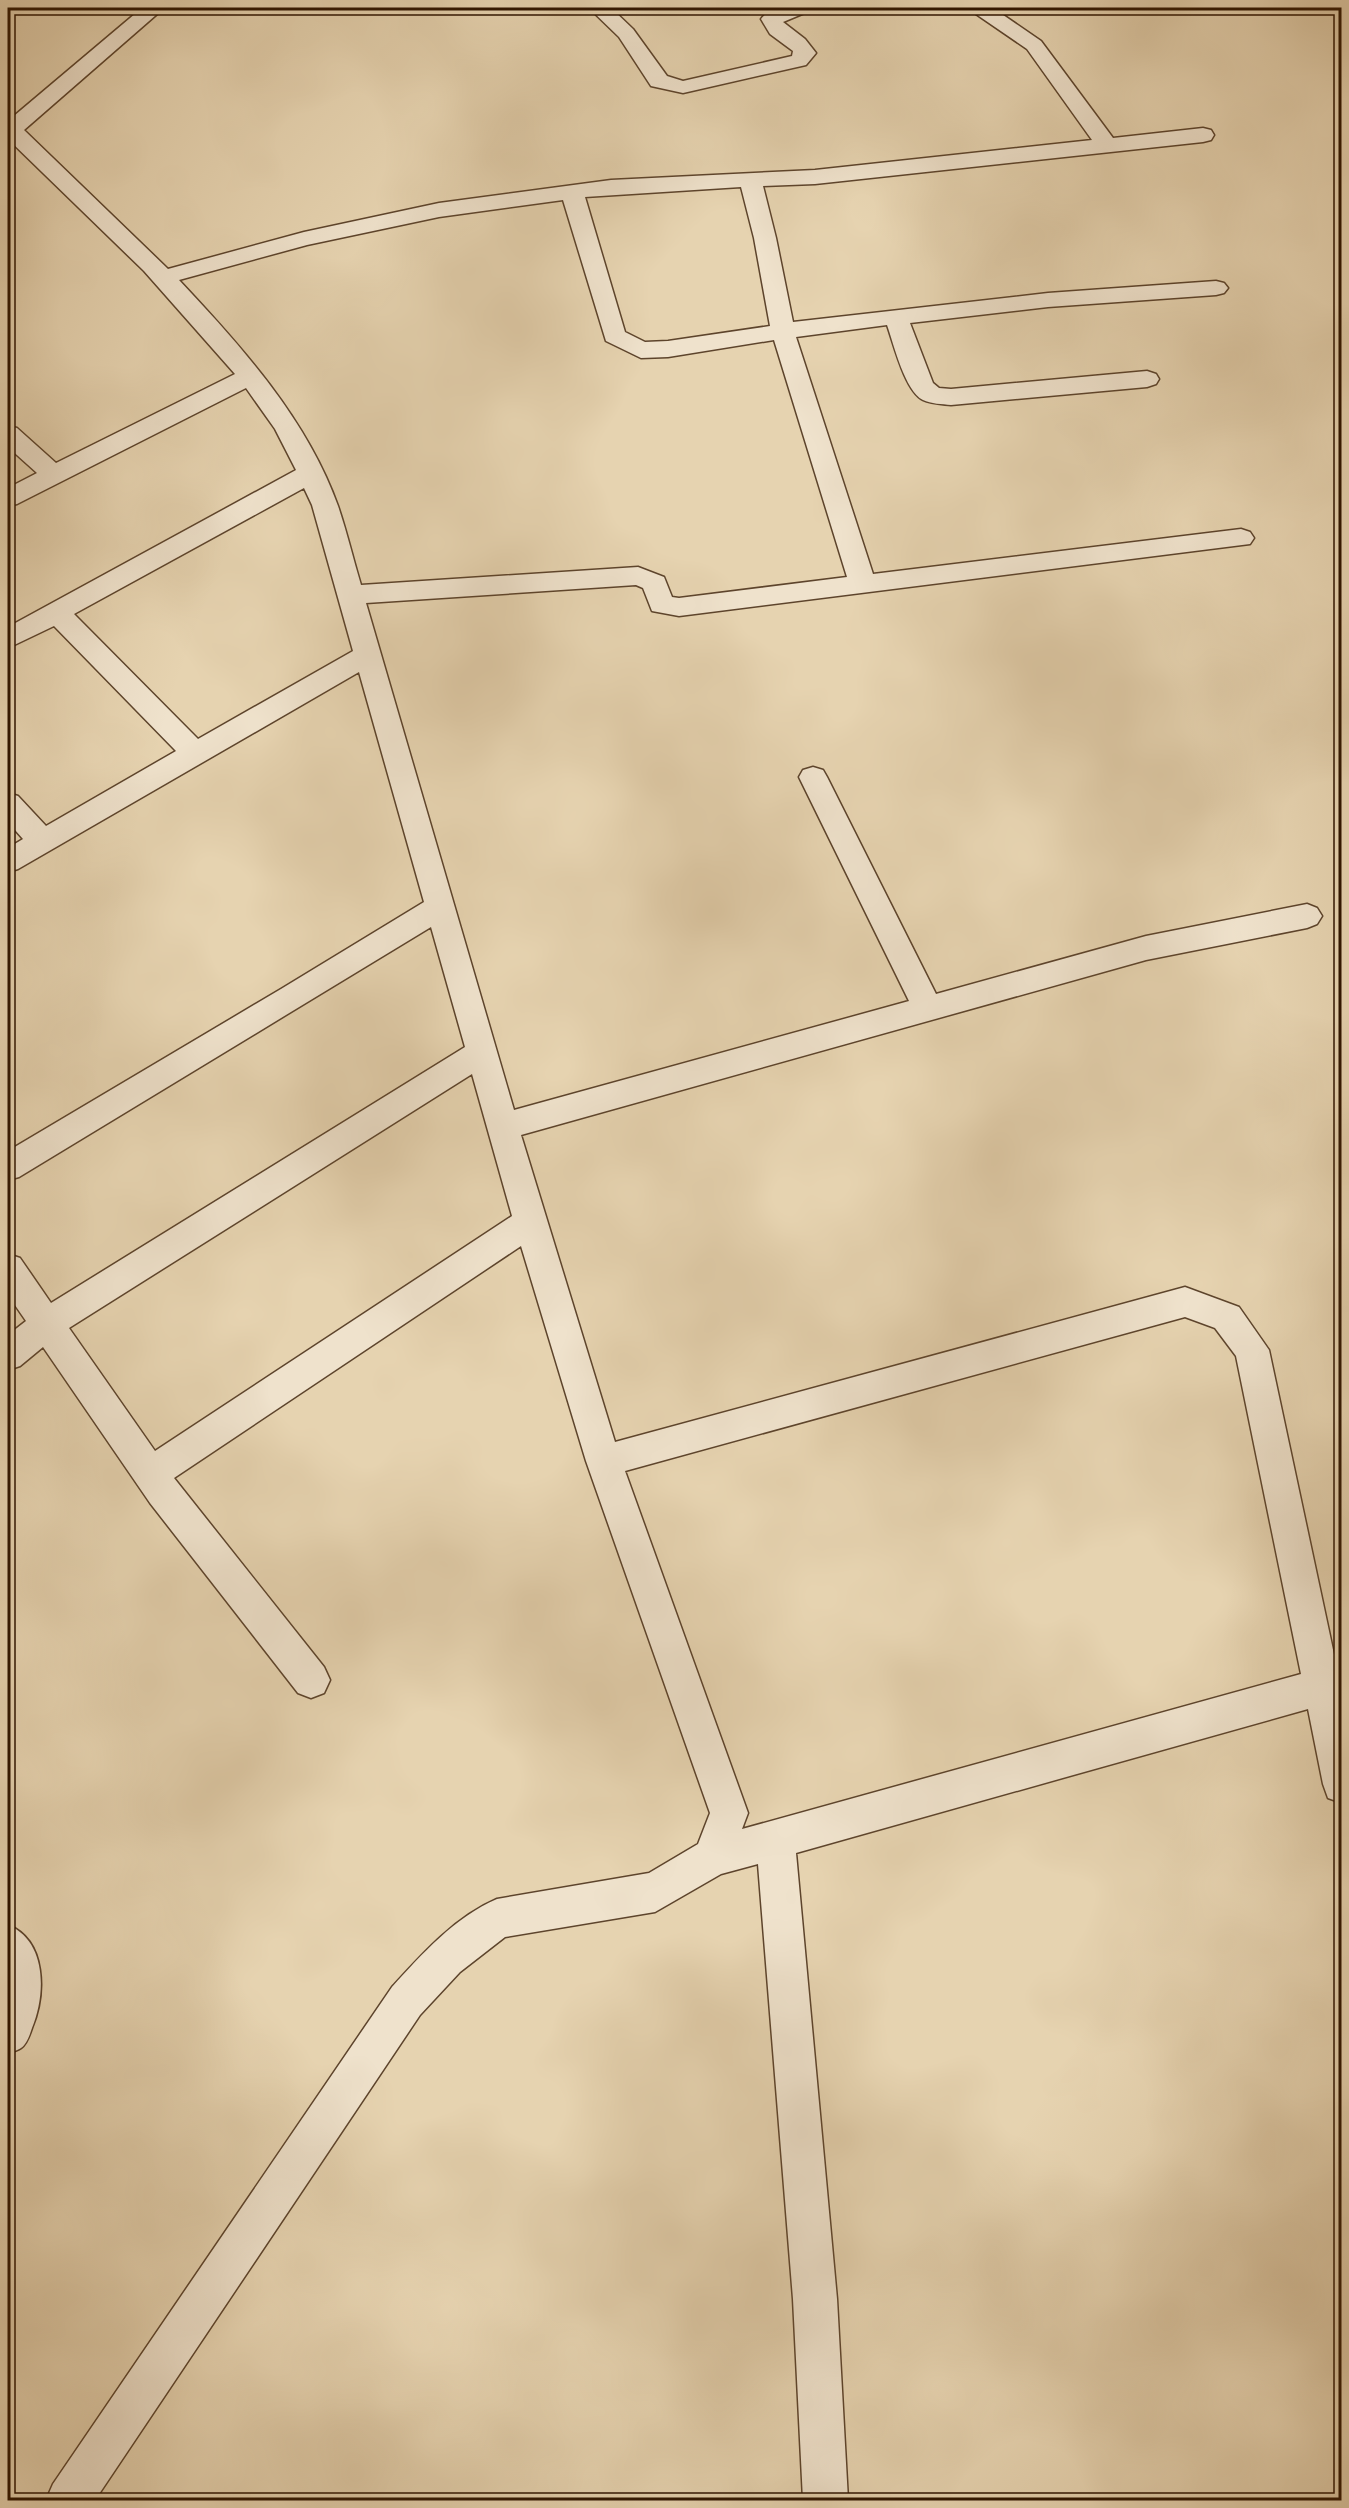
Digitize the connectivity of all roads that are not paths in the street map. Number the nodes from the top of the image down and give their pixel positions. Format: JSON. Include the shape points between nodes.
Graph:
{"nodes":[{"id":1,"x":154,"y":8,"type":"edge"},
{"id":2,"x":599,"y":8,"type":"edge"},
{"id":3,"x":800,"y":8,"type":"edge"},
{"id":4,"x":980,"y":8,"type":"edge"},
{"id":5,"x":9,"y":131,"type":"edge"},
{"id":6,"x":1203,"y":135,"type":"dead end"},
{"id":7,"x":1106,"y":144,"type":"junction"},
{"id":8,"x":750,"y":180,"type":"junction"},
{"id":9,"x":572,"y":193,"type":"junction"},
{"id":10,"x":163,"y":277,"type":"junction"},
{"id":11,"x":1216,"y":288,"type":"dead end"},
{"id":12,"x":896,"y":317,"type":"junction"},
{"id":13,"x":783,"y":332,"type":"junction"},
{"id":14,"x":249,"y":377,"type":"junction"},
{"id":15,"x":1147,"y":379,"type":"dead end"},
{"id":16,"x":8,"y":434,"type":"edge"},
{"id":17,"x":309,"y":474,"type":"junction"},
{"id":18,"x":54,"y":475,"type":"junction"},
{"id":19,"x":8,"y":498,"type":"edge"},
{"id":20,"x":1240,"y":538,"type":"dead end"},
{"id":21,"x":862,"y":582,"type":"junction"},
{"id":22,"x":351,"y":595,"type":"junction"},
{"id":23,"x":56,"y":612,"type":"junction"},
{"id":24,"x":8,"y":639,"type":"edge"},
{"id":25,"x":369,"y":654,"type":"junction"},
{"id":26,"x":196,"y":754,"type":"junction"},
{"id":27,"x":813,"y":777,"type":"dead end"},
{"id":28,"x":8,"y":804,"type":"edge"},
{"id":29,"x":43,"y":841,"type":"junction"},
{"id":30,"x":8,"y":861,"type":"edge"},
{"id":31,"x":440,"y":906,"type":"junction"},
{"id":32,"x":1307,"y":916,"type":"dead end"},
{"id":33,"x":927,"y":1008,"type":"junction"},
{"id":34,"x":481,"y":1053,"type":"junction"},
{"id":35,"x":501,"y":1127,"type":"junction"},
{"id":36,"x":9,"y":1162,"type":"edge"},
{"id":37,"x":530,"y":1222,"type":"junction"},
{"id":38,"x":8,"y":1268,"type":"edge"},
{"id":39,"x":47,"y":1324,"type":"junction"},
{"id":40,"x":8,"y":1355,"type":"edge"},
{"id":41,"x":604,"y":1461,"type":"junction"},
{"id":42,"x":150,"y":1473,"type":"junction"},
{"id":43,"x":311,"y":1680,"type":"dead end"},
{"id":44,"x":1320,"y":1687,"type":"junction"},
{"id":45,"x":1341,"y":1784,"type":"edge"},
{"id":46,"x":775,"y":1840,"type":"junction"},
{"id":47,"x":713,"y":1857,"type":"junction"},
{"id":48,"x":8,"y":1945,"type":"edge"},
{"id":49,"x":8,"y":2033,"type":"edge"},
{"id":50,"x":69,"y":2500,"type":"edge"},
{"id":51,"x":826,"y":2500,"type":"edge"}],
"edges":[{"from":1,"to":5,"type":"street"},
{"from":2,"to":3,"type":"street","via":[[626,33],[659,81],[683,87],[799,61],[805,53],[803,47],[774,28],[771,19]]},
{"from":4,"to":7,"type":"street","via":[[1035,45]]},
{"from":5,"to":10,"type":"street"},
{"from":6,"to":7,"type":"street"},
{"from":7,"to":8,"type":"street","via":[[815,177]]},
{"from":8,"to":9,"type":"street","via":[[611,187]]},
{"from":8,"to":13,"type":"street"},
{"from":9,"to":10,"type":"street","via":[[439,210],[304,239]]},
{"from":9,"to":13,"type":"street","via":[[614,336],[641,350]]},
{"from":10,"to":14,"type":"street"},
{"from":11,"to":12,"type":"street","via":[[1048,300]]},
{"from":12,"to":13,"type":"street"},
{"from":12,"to":15,"type":"street","via":[[922,387],[932,395],[951,397]]},
{"from":13,"to":21,"type":"street"},
{"from":14,"to":17,"type":"street","via":[[281,417]]},
{"from":14,"to":18,"type":"street"},
{"from":16,"to":18,"type":"street"},
{"from":17,"to":22,"type":"street","via":[[325,505]]},
{"from":17,"to":23,"type":"street"},
{"from":18,"to":19,"type":"street"},
{"from":20,"to":21,"type":"street"},
{"from":21,"to":22,"type":"street","via":[[668,607],[661,604],[655,583],[638,576]]},
{"from":22,"to":25,"type":"street"},
{"from":23,"to":24,"type":"street"},
{"from":23,"to":26,"type":"street"},
{"from":25,"to":26,"type":"street"},
{"from":25,"to":31,"type":"street"},
{"from":26,"to":29,"type":"street"},
{"from":27,"to":33,"type":"street"},
{"from":28,"to":29,"type":"street"},
{"from":29,"to":30,"type":"street"},
{"from":31,"to":34,"type":"street"},
{"from":31,"to":36,"type":"street","via":[[282,1004]]},
{"from":32,"to":33,"type":"street","via":[[1146,948]]},
{"from":33,"to":35,"type":"street"},
{"from":34,"to":35,"type":"street"},
{"from":34,"to":39,"type":"street"},
{"from":35,"to":37,"type":"street"},
{"from":37,"to":41,"type":"street"},
{"from":37,"to":42,"type":"street"},
{"from":38,"to":39,"type":"street"},
{"from":39,"to":40,"type":"street"},
{"from":39,"to":42,"type":"street"},
{"from":41,"to":44,"type":"street","via":[[1185,1302],[1227,1317],[1252,1350]]},
{"from":41,"to":47,"type":"street","via":[[729,1813]]},
{"from":42,"to":43,"type":"street"},
{"from":44,"to":45,"type":"street"},
{"from":44,"to":46,"type":"street"},
{"from":46,"to":47,"type":"street"},
{"from":46,"to":51,"type":"street","via":[[815,2299]]},
{"from":47,"to":50,"type":"street","via":[[655,1892],[497,1919],[446,1958],[406,2001]]},
{"from":48,"to":49,"type":"street","via":[[17,1955],[24,1990]]}]}
